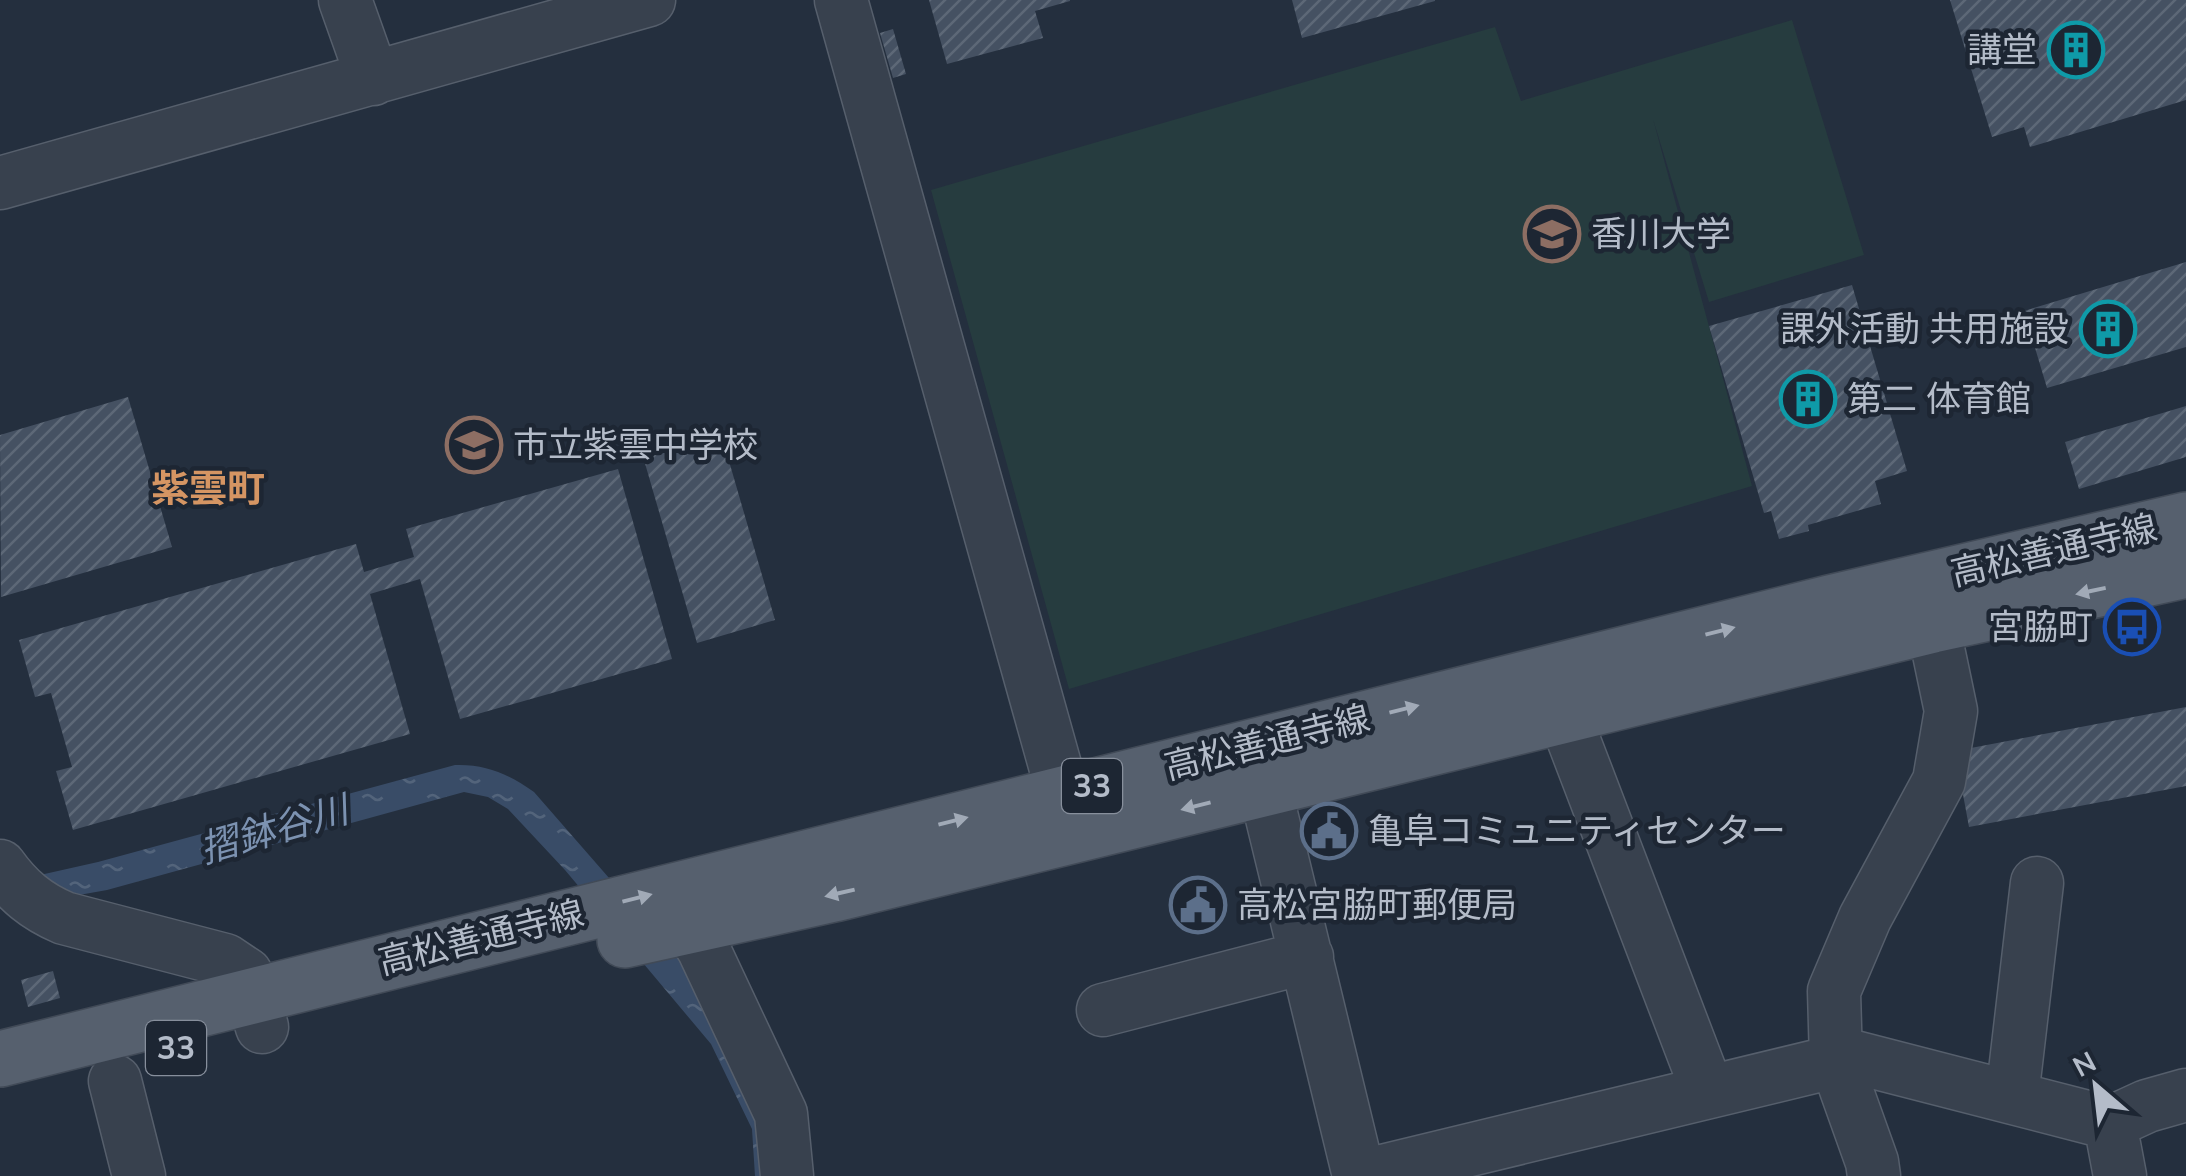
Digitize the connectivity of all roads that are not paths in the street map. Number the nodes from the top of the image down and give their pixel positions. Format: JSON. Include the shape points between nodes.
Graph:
{"nodes":[{"id":1,"x":345,"y":0,"type":"edge"},
{"id":2,"x":649,"y":0,"type":"edge"},
{"id":3,"x":842,"y":0,"type":"edge"},
{"id":4,"x":372,"y":79,"type":"junction"},
{"id":5,"x":0,"y":182,"type":"edge"},
{"id":6,"x":2186,"y":520,"type":"edge"},
{"id":7,"x":2186,"y":570,"type":"edge"},
{"id":8,"x":1933,"y":625,"type":"junction"},
{"id":9,"x":1564,"y":715,"type":"junction"},
{"id":10,"x":1265,"y":789,"type":"junction"},
{"id":11,"x":1063,"y":794,"type":"junction"},
{"id":12,"x":0,"y":866,"type":"edge"},
{"id":13,"x":2037,"y":883,"type":"dead end"},
{"id":14,"x":688,"y":925,"type":"junction"},
{"id":15,"x":1306,"y":956,"type":"junction"},
{"id":16,"x":1103,"y":1010,"type":"dead end"},
{"id":17,"x":257,"y":1012,"type":"junction"},
{"id":18,"x":0,"y":1059,"type":"edge"},
{"id":19,"x":1836,"y":1061,"type":"junction"},
{"id":20,"x":115,"y":1081,"type":"dead end"},
{"id":21,"x":0,"y":1092,"type":"edge"},
{"id":22,"x":1708,"y":1092,"type":"junction"},
{"id":23,"x":2186,"y":1095,"type":"edge"},
{"id":24,"x":2012,"y":1098,"type":"junction"},
{"id":25,"x":2110,"y":1123,"type":"junction"},
{"id":26,"x":139,"y":1176,"type":"edge"},
{"id":27,"x":787,"y":1176,"type":"edge"},
{"id":28,"x":1360,"y":1176,"type":"edge"},
{"id":29,"x":1874,"y":1176,"type":"edge"},
{"id":30,"x":2120,"y":1176,"type":"edge"}],
"edges":[{"from":1,"to":4,"type":"street"},
{"from":2,"to":4,"type":"street"},
{"from":3,"to":11,"type":"street"},
{"from":4,"to":5,"type":"street"},
{"from":11,"to":6,"type":"main road","name":"高松善通寺線","number":"33","one_way":true},
{"from":7,"to":8,"type":"main road","name":"高松善通寺線","number":"33","one_way":true},
{"from":8,"to":9,"type":"main road","name":"高松善通寺線","number":"33"},
{"from":8,"to":19,"type":"street","via":[[1951,711],[1940,782],[1865,918],[1834,992]]},
{"from":9,"to":10,"type":"main road","name":"高松善通寺線","number":"33"},
{"from":9,"to":22,"type":"street"},
{"from":10,"to":14,"type":"main road","name":"高松善通寺線","number":"33","one_way":true},
{"from":10,"to":15,"type":"street"},
{"from":17,"to":11,"type":"main road","name":"高松善通寺線","number":"33","one_way":true},
{"from":12,"to":17,"type":"street","via":[[38,907],[64,918],[225,960],[246,974]]},
{"from":13,"to":24,"type":"street"},
{"from":14,"to":17,"type":"main road","name":"高松善通寺線","number":"33"},
{"from":14,"to":27,"type":"street","via":[[782,1114]]},
{"from":15,"to":16,"type":"street"},
{"from":15,"to":28,"type":"street"},
{"from":17,"to":18,"type":"main road","name":"高松善通寺線","number":"33"},
{"from":17,"to":21,"type":"main road","name":"高松善通寺線","number":"33"},
{"from":19,"to":22,"type":"street"},
{"from":19,"to":24,"type":"street","via":[[1854,1057]]},
{"from":19,"to":29,"type":"street"},
{"from":20,"to":26,"type":"street"},
{"from":22,"to":28,"type":"street"},
{"from":23,"to":25,"type":"street"},
{"from":24,"to":25,"type":"street"},
{"from":25,"to":30,"type":"street"}]}
